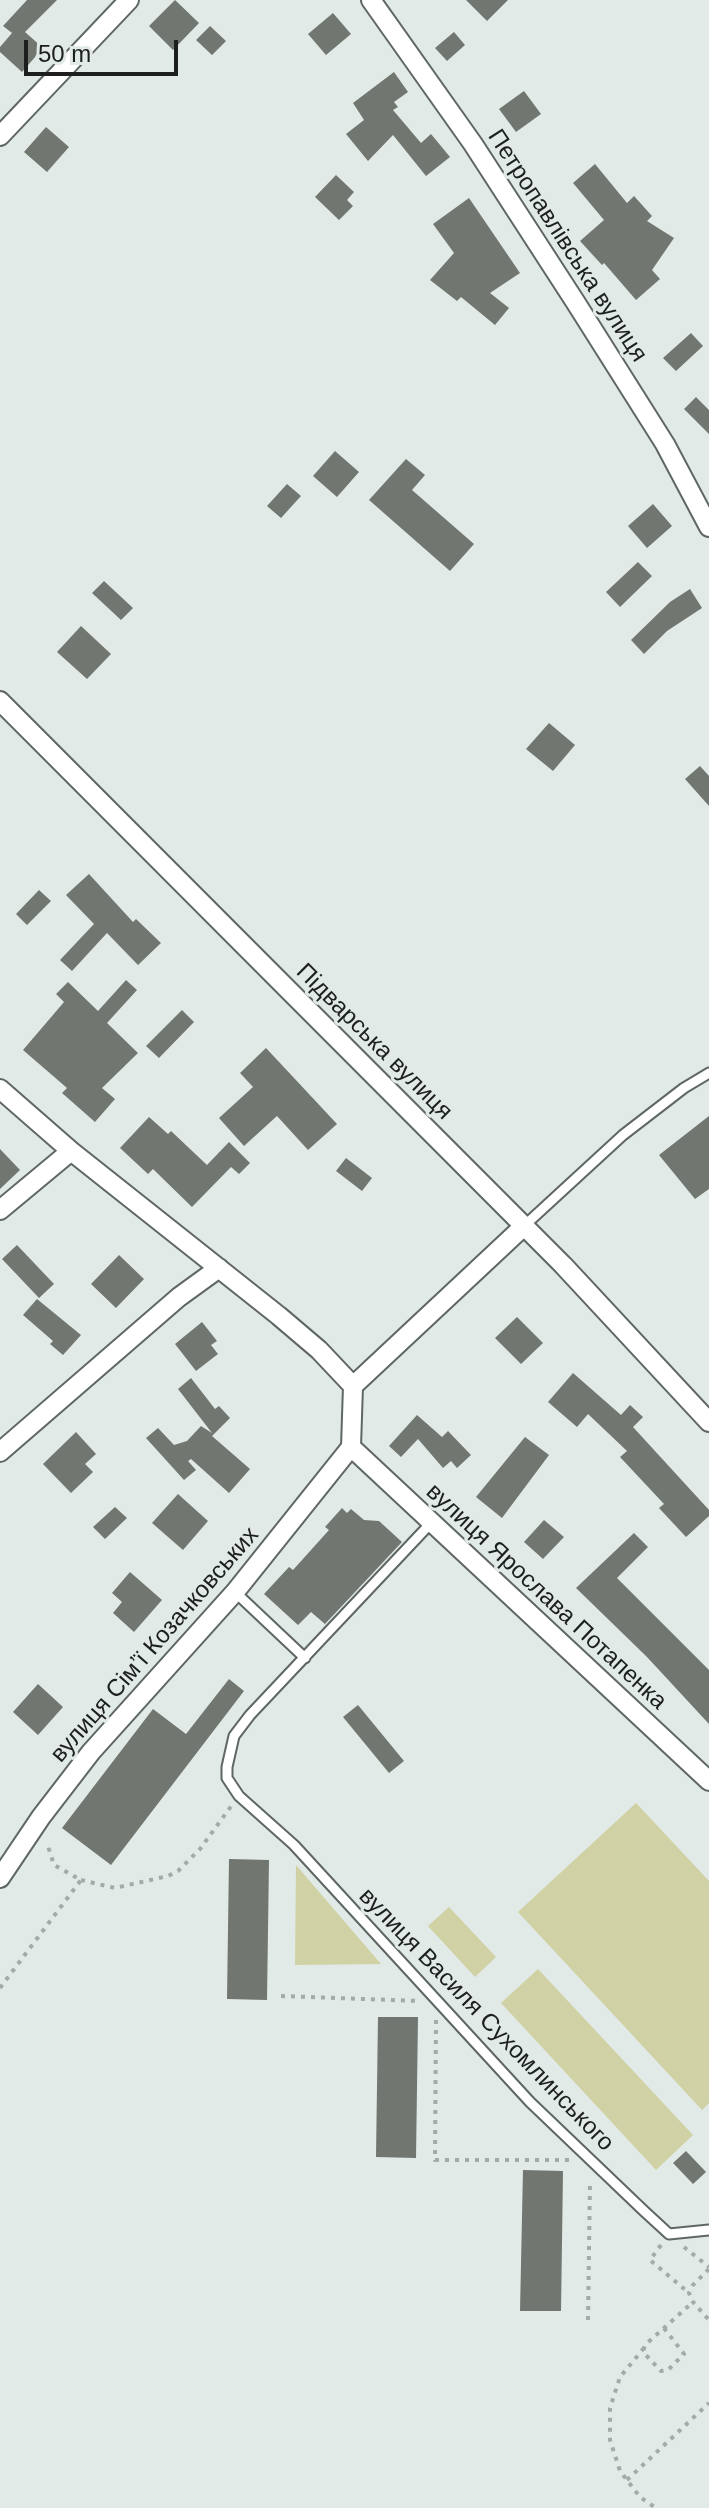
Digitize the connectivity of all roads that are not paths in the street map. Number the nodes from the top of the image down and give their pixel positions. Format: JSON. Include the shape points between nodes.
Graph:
{"nodes":[{"id":1,"x":129,"y":0,"type":"edge"},
{"id":2,"x":371,"y":0,"type":"edge"},
{"id":3,"x":0,"y":136,"type":"edge"},
{"id":4,"x":709,"y":527,"type":"edge"},
{"id":5,"x":0,"y":701,"type":"edge"},
{"id":6,"x":709,"y":1073,"type":"edge"},
{"id":7,"x":0,"y":1089,"type":"edge"},
{"id":8,"x":71,"y":1151,"type":"junction"},
{"id":9,"x":0,"y":1210,"type":"edge"},
{"id":10,"x":524,"y":1226,"type":"junction"},
{"id":11,"x":219,"y":1268,"type":"junction"},
{"id":12,"x":353,"y":1386,"type":"junction"},
{"id":13,"x":709,"y":1422,"type":"edge"},
{"id":14,"x":351,"y":1447,"type":"junction"},
{"id":15,"x":0,"y":1452,"type":"edge"},
{"id":16,"x":431,"y":1523,"type":"junction"},
{"id":17,"x":235,"y":1592,"type":"junction"},
{"id":18,"x":305,"y":1658,"type":"junction"},
{"id":19,"x":709,"y":1781,"type":"edge"},
{"id":20,"x":0,"y":1878,"type":"edge"},
{"id":21,"x":709,"y":2230,"type":"edge"}],
"edges":[{"from":1,"to":3,"type":"street"},
{"from":2,"to":4,"type":"street","name":"Петропавлівська вулиця","via":[[576,303],[665,444]]},
{"from":5,"to":10,"type":"street","name":"Підварська вулиця"},
{"from":6,"to":10,"type":"lane","via":[[623,1135]]},
{"from":7,"to":8,"type":"street"},
{"from":8,"to":9,"type":"street"},
{"from":8,"to":11,"type":"street"},
{"from":10,"to":12,"type":"street"},
{"from":10,"to":13,"type":"street","name":"Підварська вулиця"},
{"from":11,"to":12,"type":"street","via":[[319,1350]]},
{"from":11,"to":15,"type":"street"},
{"from":12,"to":14,"type":"street"},
{"from":14,"to":16,"type":"street","name":"вулиця Ярослава Потапенка"},
{"from":14,"to":17,"type":"street","name":"вулиця Сімʼї Козачковських"},
{"from":16,"to":18,"type":"lane"},
{"from":16,"to":19,"type":"street","name":"вулиця Ярослава Потапенка"},
{"from":17,"to":18,"type":"lane"},
{"from":17,"to":20,"type":"street","name":"вулиця Сімʼї Козачковських","via":[[135,1701],[41,1817]]},
{"from":18,"to":21,"type":"lane","name":"вулиця Василя Сухомлинського","via":[[234,1736],[227,1778],[239,1796],[294,1845],[530,2102],[669,2234]]}]}
